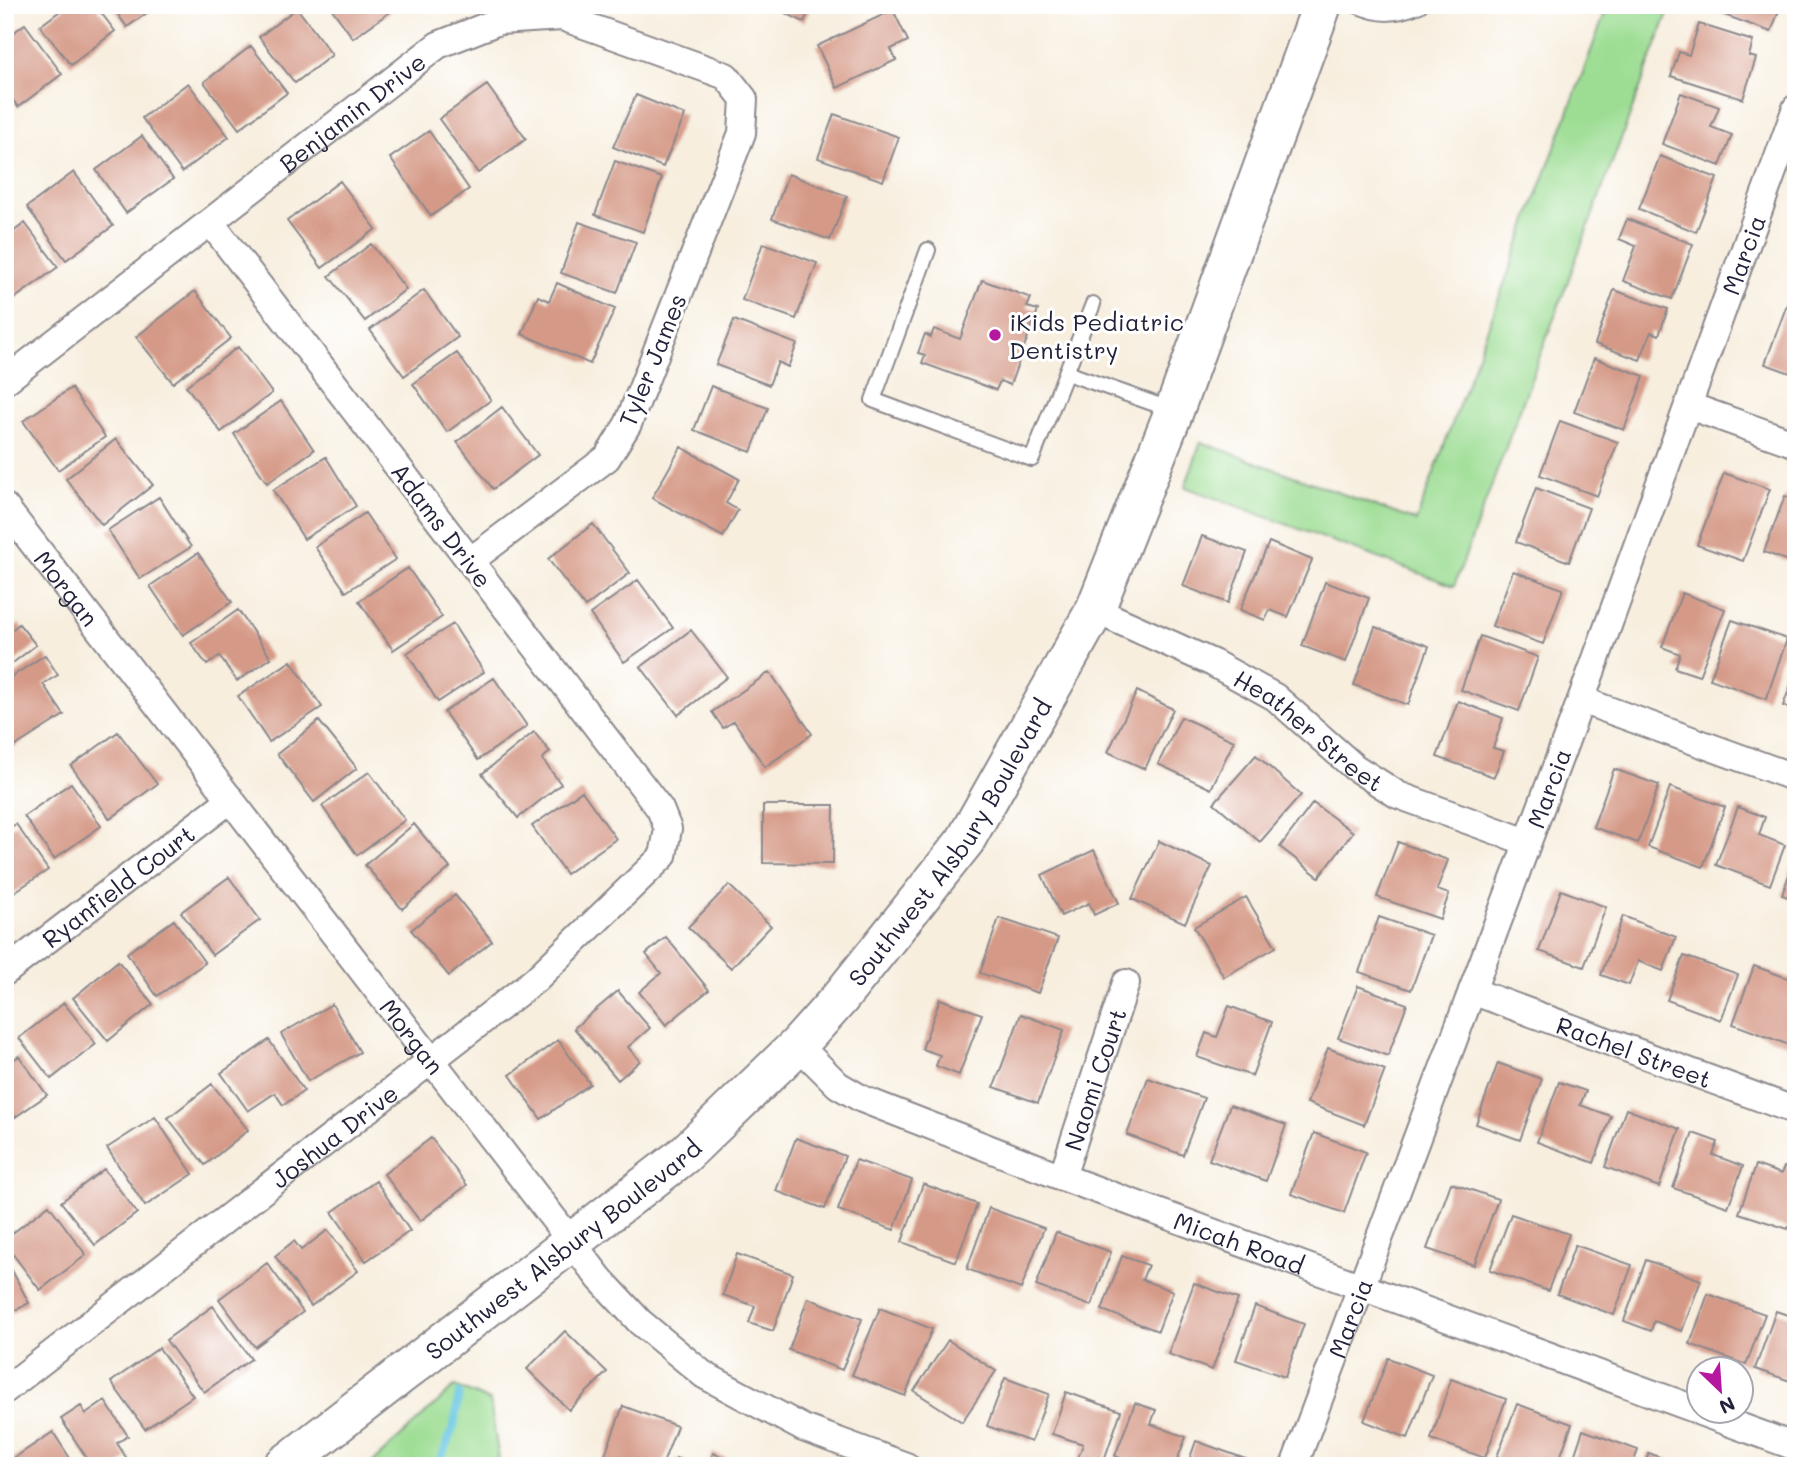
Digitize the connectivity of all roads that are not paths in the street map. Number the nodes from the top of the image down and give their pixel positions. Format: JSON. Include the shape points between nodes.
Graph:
{"nodes":[{"id":1,"x":1322,"y":5,"type":"edge"},
{"id":2,"x":1356,"y":5,"type":"edge"},
{"id":3,"x":1420,"y":5,"type":"edge"},
{"id":4,"x":744,"y":99,"type":"joint"},
{"id":5,"x":1796,"y":108,"type":"edge"},
{"id":6,"x":211,"y":223,"type":"junction"},
{"id":7,"x":928,"y":250,"type":"dead end"},
{"id":8,"x":1093,"y":304,"type":"dead end"},
{"id":9,"x":1067,"y":373,"type":"junction"},
{"id":10,"x":5,"y":381,"type":"edge"},
{"id":11,"x":1689,"y":406,"type":"junction"},
{"id":12,"x":1174,"y":411,"type":"junction"},
{"id":13,"x":1796,"y":444,"type":"edge"},
{"id":14,"x":5,"y":507,"type":"edge"},
{"id":15,"x":470,"y":561,"type":"junction"},
{"id":16,"x":1094,"y":610,"type":"junction"},
{"id":17,"x":1581,"y":700,"type":"junction"},
{"id":18,"x":1796,"y":778,"type":"edge"},
{"id":19,"x":231,"y":799,"type":"junction"},
{"id":20,"x":668,"y":829,"type":"joint"},
{"id":21,"x":1527,"y":842,"type":"junction"},
{"id":22,"x":5,"y":972,"type":"edge"},
{"id":23,"x":1126,"y":983,"type":"dead end"},
{"id":24,"x":1472,"y":991,"type":"junction"},
{"id":25,"x":798,"y":1045,"type":"junction"},
{"id":26,"x":433,"y":1061,"type":"junction"},
{"id":27,"x":1796,"y":1111,"type":"edge"},
{"id":28,"x":1062,"y":1177,"type":"junction"},
{"id":29,"x":572,"y":1244,"type":"junction"},
{"id":30,"x":1362,"y":1287,"type":"junction"},
{"id":31,"x":5,"y":1390,"type":"edge"},
{"id":32,"x":1686,"y":1406,"type":"edge"},
{"id":33,"x":1740,"y":1426,"type":"edge"},
{"id":34,"x":1796,"y":1447,"type":"edge"},
{"id":35,"x":283,"y":1466,"type":"edge"},
{"id":36,"x":906,"y":1466,"type":"edge"},
{"id":37,"x":1294,"y":1466,"type":"edge"}],
"edges":[{"from":1,"to":12,"type":"main road","name":"Southwest Alsbury Boulevard"},
{"from":2,"to":3,"type":"lane","via":[[1377,14],[1396,14]]},
{"from":4,"to":6,"type":"street","name":"Benjamin Drive","via":[[726,76],[562,17],[499,21],[438,45]]},
{"from":4,"to":15,"type":"street","name":"Tyler James","via":[[742,132],[628,424],[607,458]]},
{"from":5,"to":11,"type":"street","name":"Marcia"},
{"from":6,"to":10,"type":"street","name":"Benjamin Drive"},
{"from":6,"to":15,"type":"street","name":"Adams Drive"},
{"from":7,"to":9,"type":"lane","via":[[873,400],[1032,459]]},
{"from":8,"to":9,"type":"lane"},
{"from":9,"to":12,"type":"lane"},
{"from":11,"to":13,"type":"street"},
{"from":11,"to":17,"type":"street","name":"Marcia"},
{"from":12,"to":16,"type":"main road","name":"Southwest Alsbury Boulevard"},
{"from":14,"to":19,"type":"street","name":"Morgan"},
{"from":15,"to":20,"type":"street","name":"Adams Drive","via":[[660,808]]},
{"from":16,"to":21,"type":"street","name":"Heather Street","via":[[1213,663],[1275,697],[1354,767],[1398,795]]},
{"from":16,"to":25,"type":"main road","name":"Southwest Alsbury Boulevard","via":[[965,841],[884,946]]},
{"from":17,"to":18,"type":"street"},
{"from":17,"to":21,"type":"street","name":"Marcia"},
{"from":19,"to":22,"type":"street","name":"Ryanfield Court"},
{"from":19,"to":26,"type":"street","name":"Morgan"},
{"from":20,"to":26,"type":"street","name":"Joshua Drive","via":[[663,856],[535,980]]},
{"from":21,"to":24,"type":"street","name":"Marcia"},
{"from":23,"to":28,"type":"street","name":"Naomi Court"},
{"from":24,"to":27,"type":"street","name":"Rachel Street"},
{"from":24,"to":30,"type":"street","name":"Marcia"},
{"from":25,"to":28,"type":"street","name":"Micah Road","via":[[838,1085],[862,1100]]},
{"from":25,"to":29,"type":"main road","name":"Southwest Alsbury Boulevard","via":[[684,1155]]},
{"from":26,"to":29,"type":"street","name":"Morgan"},
{"from":26,"to":31,"type":"street","name":"Joshua Drive"},
{"from":28,"to":30,"type":"street","name":"Micah Road"},
{"from":29,"to":35,"type":"main road","name":"Southwest Alsbury Boulevard"},
{"from":29,"to":36,"type":"street","name":"Morgan","via":[[640,1322],[704,1375],[803,1429]]},
{"from":30,"to":32,"type":"street","name":"Micah Road"},
{"from":30,"to":37,"type":"street","name":"Marcia"},
{"from":33,"to":34,"type":"street","name":"Micah Road"}]}
